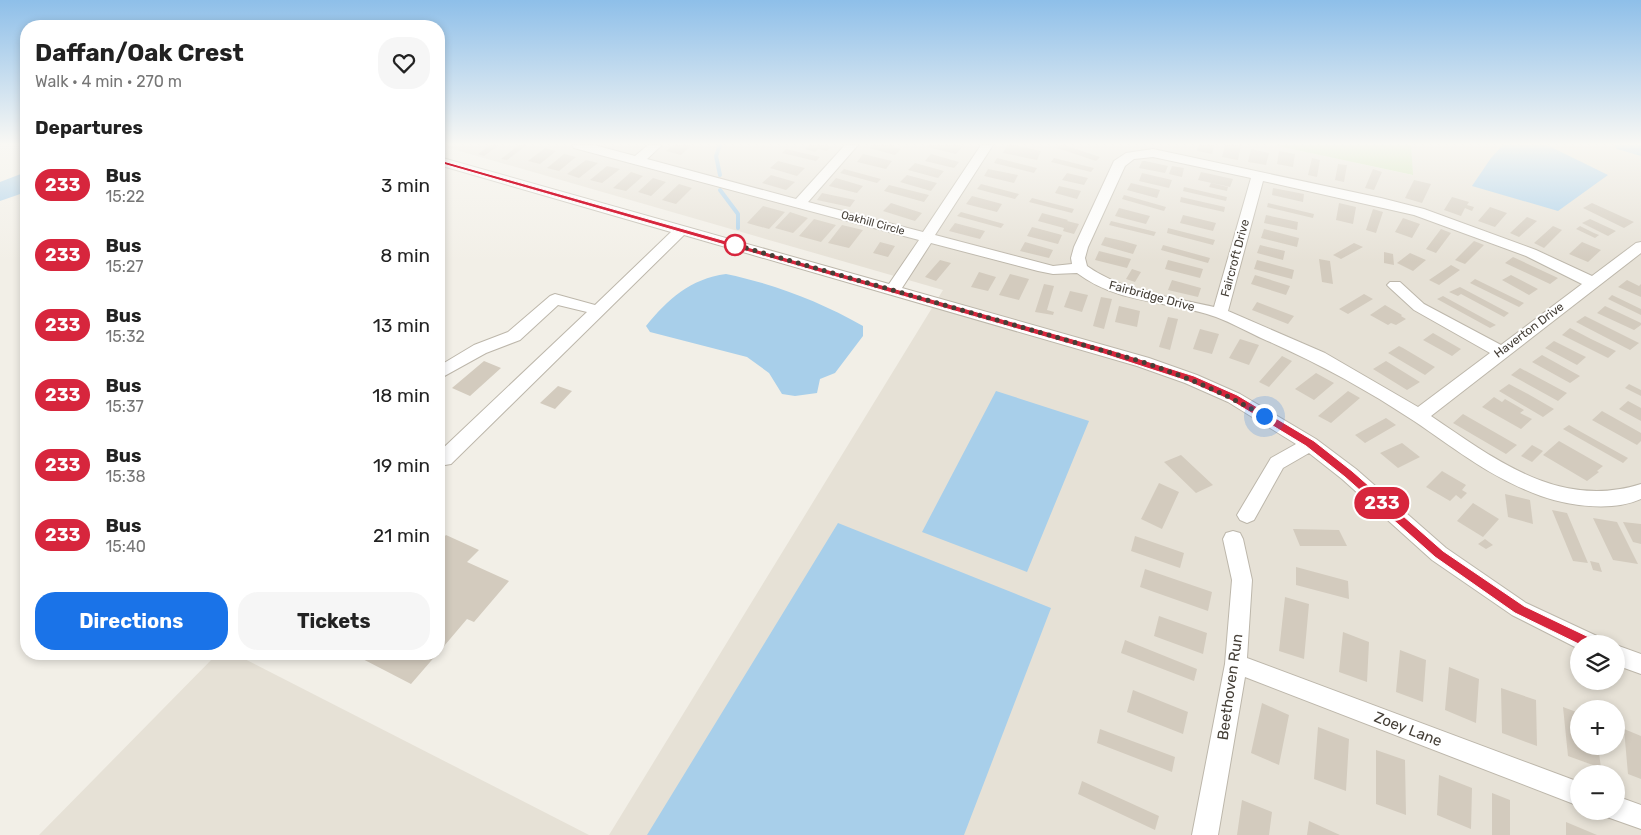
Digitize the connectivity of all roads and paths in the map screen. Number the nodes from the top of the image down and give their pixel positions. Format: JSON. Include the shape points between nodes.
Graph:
{"nodes":[{"id":1,"x":520,"y":184,"type":"edge"},
{"id":2,"x":725,"y":184,"type":"edge"},
{"id":3,"x":817,"y":184,"type":"edge"},
{"id":4,"x":962,"y":184,"type":"edge"},
{"id":5,"x":1110,"y":184,"type":"edge"},
{"id":6,"x":1255,"y":184,"type":"edge"},
{"id":7,"x":1300,"y":184,"type":"edge"},
{"id":8,"x":799,"y":204,"type":"junction"},
{"id":9,"x":681,"y":230,"type":"junction"},
{"id":10,"x":927,"y":238,"type":"junction"},
{"id":11,"x":1641,"y":246,"type":"edge"},
{"id":12,"x":1080,"y":268,"type":"junction"},
{"id":13,"x":1593,"y":283,"type":"junction"},
{"id":14,"x":1395,"y":285,"type":"dead end"},
{"id":15,"x":893,"y":290,"type":"junction"},
{"id":16,"x":597,"y":310,"type":"junction"},
{"id":17,"x":1220,"y":314,"type":"junction"},
{"id":18,"x":1500,"y":352,"type":"junction"},
{"id":19,"x":445,"y":369,"type":"edge"},
{"id":20,"x":1419,"y":416,"type":"junction"},
{"id":21,"x":1310,"y":444,"type":"junction"},
{"id":22,"x":445,"y":458,"type":"edge"},
{"id":23,"x":1641,"y":491,"type":"edge"},
{"id":24,"x":1247,"y":515,"type":"dead end"},
{"id":25,"x":1233,"y":539,"type":"dead end"},
{"id":26,"x":1572,"y":635,"type":"edge"},
{"id":27,"x":1625,"y":658,"type":"edge"},
{"id":28,"x":1236,"y":664,"type":"junction"},
{"id":29,"x":1641,"y":664,"type":"edge"},
{"id":30,"x":1570,"y":791,"type":"edge"},
{"id":31,"x":1625,"y":811,"type":"edge"},
{"id":32,"x":1641,"y":817,"type":"edge"},
{"id":33,"x":1205,"y":835,"type":"edge"}],
"edges":[{"from":1,"to":9,"type":"street"},
{"from":2,"to":8,"type":"street","name":"Oakhill Circle"},
{"from":3,"to":8,"type":"street"},
{"from":4,"to":10,"type":"street"},
{"from":5,"to":12,"type":"street","via":[[1081,246]]},
{"from":6,"to":17,"type":"street","name":"Faircroft Drive"},
{"from":7,"to":13,"type":"street","via":[[1419,212],[1531,253]]},
{"from":8,"to":10,"type":"street","name":"Oakhill Circle"},
{"from":9,"to":15,"type":"street"},
{"from":9,"to":16,"type":"street"},
{"from":10,"to":12,"type":"street","name":"Oakhill Circle","via":[[1038,267]]},
{"from":10,"to":15,"type":"street"},
{"from":11,"to":13,"type":"street","name":"Haverton Drive"},
{"from":12,"to":17,"type":"street","name":"Fairbridge Drive","via":[[1116,289]]},
{"from":13,"to":18,"type":"street","name":"Haverton Drive"},
{"from":14,"to":18,"type":"street","via":[[1419,307]]},
{"from":15,"to":21,"type":"street","via":[[1143,362],[1191,379],[1234,398]]},
{"from":16,"to":19,"type":"street","via":[[555,299],[514,336],[480,349]]},
{"from":16,"to":22,"type":"street"},
{"from":17,"to":20,"type":"street","name":"Fairbridge Drive","via":[[1319,357]]},
{"from":18,"to":20,"type":"street","name":"Haverton Drive"},
{"from":20,"to":23,"type":"street","name":"Fairbridge Drive","via":[[1490,465],[1548,491],[1602,498],[1626,497]]},
{"from":21,"to":24,"type":"street","via":[[1277,463]]},
{"from":21,"to":26,"type":"street","via":[[1439,554],[1519,609]]},
{"from":25,"to":28,"type":"street","name":"Beethoven Run","via":[[1242,580]]},
{"from":27,"to":29,"type":"street"},
{"from":28,"to":30,"type":"street","name":"Zoey Lane"},
{"from":28,"to":33,"type":"street","name":"Beethoven Run"},
{"from":31,"to":32,"type":"street"}]}
